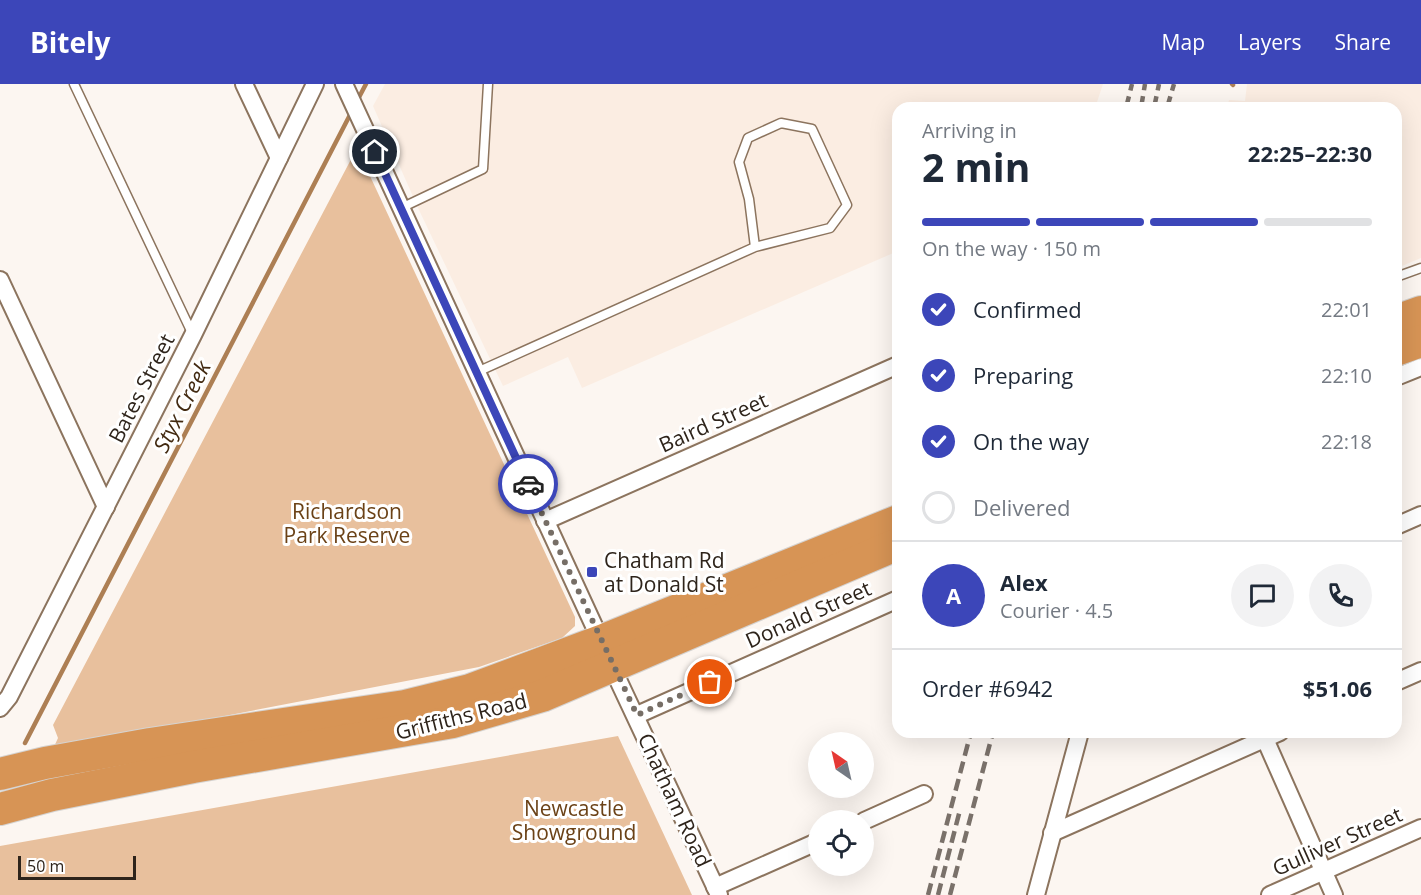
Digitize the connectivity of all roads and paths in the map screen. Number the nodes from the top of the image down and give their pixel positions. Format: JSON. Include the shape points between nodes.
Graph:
{"nodes":[{"id":1,"x":74,"y":84,"type":"edge"},
{"id":2,"x":244,"y":84,"type":"edge"},
{"id":3,"x":315,"y":84,"type":"edge"},
{"id":4,"x":344,"y":84,"type":"edge"},
{"id":5,"x":488,"y":84,"type":"edge"},
{"id":6,"x":279,"y":158,"type":"junction"},
{"id":7,"x":401,"y":208,"type":"junction"},
{"id":8,"x":755,"y":247,"type":"junction"},
{"id":9,"x":1421,"y":268,"type":"edge"},
{"id":10,"x":1402,"y":275,"type":"edge"},
{"id":11,"x":0,"y":280,"type":"edge"},
{"id":12,"x":1421,"y":312,"type":"edge"},
{"id":13,"x":1402,"y":319,"type":"edge"},
{"id":14,"x":193,"y":335,"type":"junction"},
{"id":15,"x":1421,"y":341,"type":"edge"},
{"id":16,"x":1402,"y":349,"type":"edge"},
{"id":17,"x":1421,"y":367,"type":"edge"},
{"id":18,"x":892,"y":368,"type":"edge"},
{"id":19,"x":477,"y":372,"type":"junction"},
{"id":20,"x":1402,"y":375,"type":"edge"},
{"id":21,"x":106,"y":507,"type":"junction"},
{"id":22,"x":1421,"y":515,"type":"edge"},
{"id":23,"x":545,"y":521,"type":"junction"},
{"id":24,"x":1402,"y":523,"type":"edge"},
{"id":25,"x":892,"y":524,"type":"edge"},
{"id":26,"x":892,"y":546,"type":"edge"},
{"id":27,"x":892,"y":602,"type":"edge"},
{"id":28,"x":606,"y":654,"type":"junction"},
{"id":29,"x":1421,"y":671,"type":"edge"},
{"id":30,"x":1402,"y":679,"type":"edge"},
{"id":31,"x":0,"y":708,"type":"edge"},
{"id":32,"x":637,"y":715,"type":"junction"},
{"id":33,"x":1078,"y":738,"type":"edge"},
{"id":34,"x":1265,"y":738,"type":"edge"},
{"id":35,"x":1273,"y":738,"type":"edge"},
{"id":36,"x":21,"y":768,"type":"edge"},
{"id":37,"x":924,"y":794,"type":"dead end"},
{"id":38,"x":26,"y":802,"type":"edge"},
{"id":39,"x":874,"y":816,"type":"edge"},
{"id":40,"x":1421,"y":828,"type":"edge"},
{"id":41,"x":1052,"y":833,"type":"junction"},
{"id":42,"x":808,"y":846,"type":"edge"},
{"id":43,"x":1324,"y":871,"type":"junction"},
{"id":44,"x":717,"y":891,"type":"edge"},
{"id":45,"x":1036,"y":895,"type":"edge"},
{"id":46,"x":1270,"y":895,"type":"edge"},
{"id":47,"x":1334,"y":895,"type":"edge"}],
"edges":[{"from":1,"to":14,"type":"lane"},
{"from":2,"to":6,"type":"street"},
{"from":3,"to":6,"type":"street","name":"Bates Street"},
{"from":4,"to":7,"type":"street","name":"Chatham Road"},
{"from":5,"to":7,"type":"lane","via":[[483,169]]},
{"from":6,"to":14,"type":"street","name":"Bates Street"},
{"from":7,"to":19,"type":"street","name":"Chatham Road"},
{"from":8,"to":8,"type":"lane","via":[[830,228],[847,205],[812,129],[782,123],[748,138],[739,162]]},
{"from":8,"to":19,"type":"lane"},
{"from":9,"to":10,"type":"lane"},
{"from":11,"to":21,"type":"street"},
{"from":12,"to":13,"type":"highway"},
{"from":14,"to":21,"type":"street","name":"Bates Street"},
{"from":15,"to":16,"type":"highway"},
{"from":17,"to":20,"type":"street"},
{"from":18,"to":23,"type":"street","name":"Baird Street"},
{"from":19,"to":23,"type":"street","name":"Chatham Road"},
{"from":21,"to":31,"type":"street","name":"Bates Street"},
{"from":22,"to":24,"type":"street"},
{"from":23,"to":28,"type":"street","name":"Chatham Road"},
{"from":25,"to":28,"type":"highway","name":"Griffiths Road"},
{"from":26,"to":28,"type":"highway","name":"Griffiths Road"},
{"from":27,"to":32,"type":"street","name":"Donald Street"},
{"from":28,"to":32,"type":"street","name":"Chatham Road"},
{"from":28,"to":36,"type":"highway","name":"Griffiths Road","via":[[405,706]]},
{"from":28,"to":38,"type":"highway","name":"Griffiths Road","via":[[542,696],[453,722],[193,767]]},
{"from":29,"to":30,"type":"street"},
{"from":32,"to":44,"type":"street","name":"Chatham Road"},
{"from":33,"to":41,"type":"street"},
{"from":34,"to":41,"type":"street"},
{"from":35,"to":43,"type":"street"},
{"from":36,"to":38,"type":"highway"},
{"from":37,"to":39,"type":"street"},
{"from":40,"to":43,"type":"street","name":"Gulliver Street"},
{"from":41,"to":45,"type":"street"},
{"from":42,"to":44,"type":"street"},
{"from":43,"to":46,"type":"street","name":"Gulliver Street"},
{"from":43,"to":47,"type":"street"}]}
